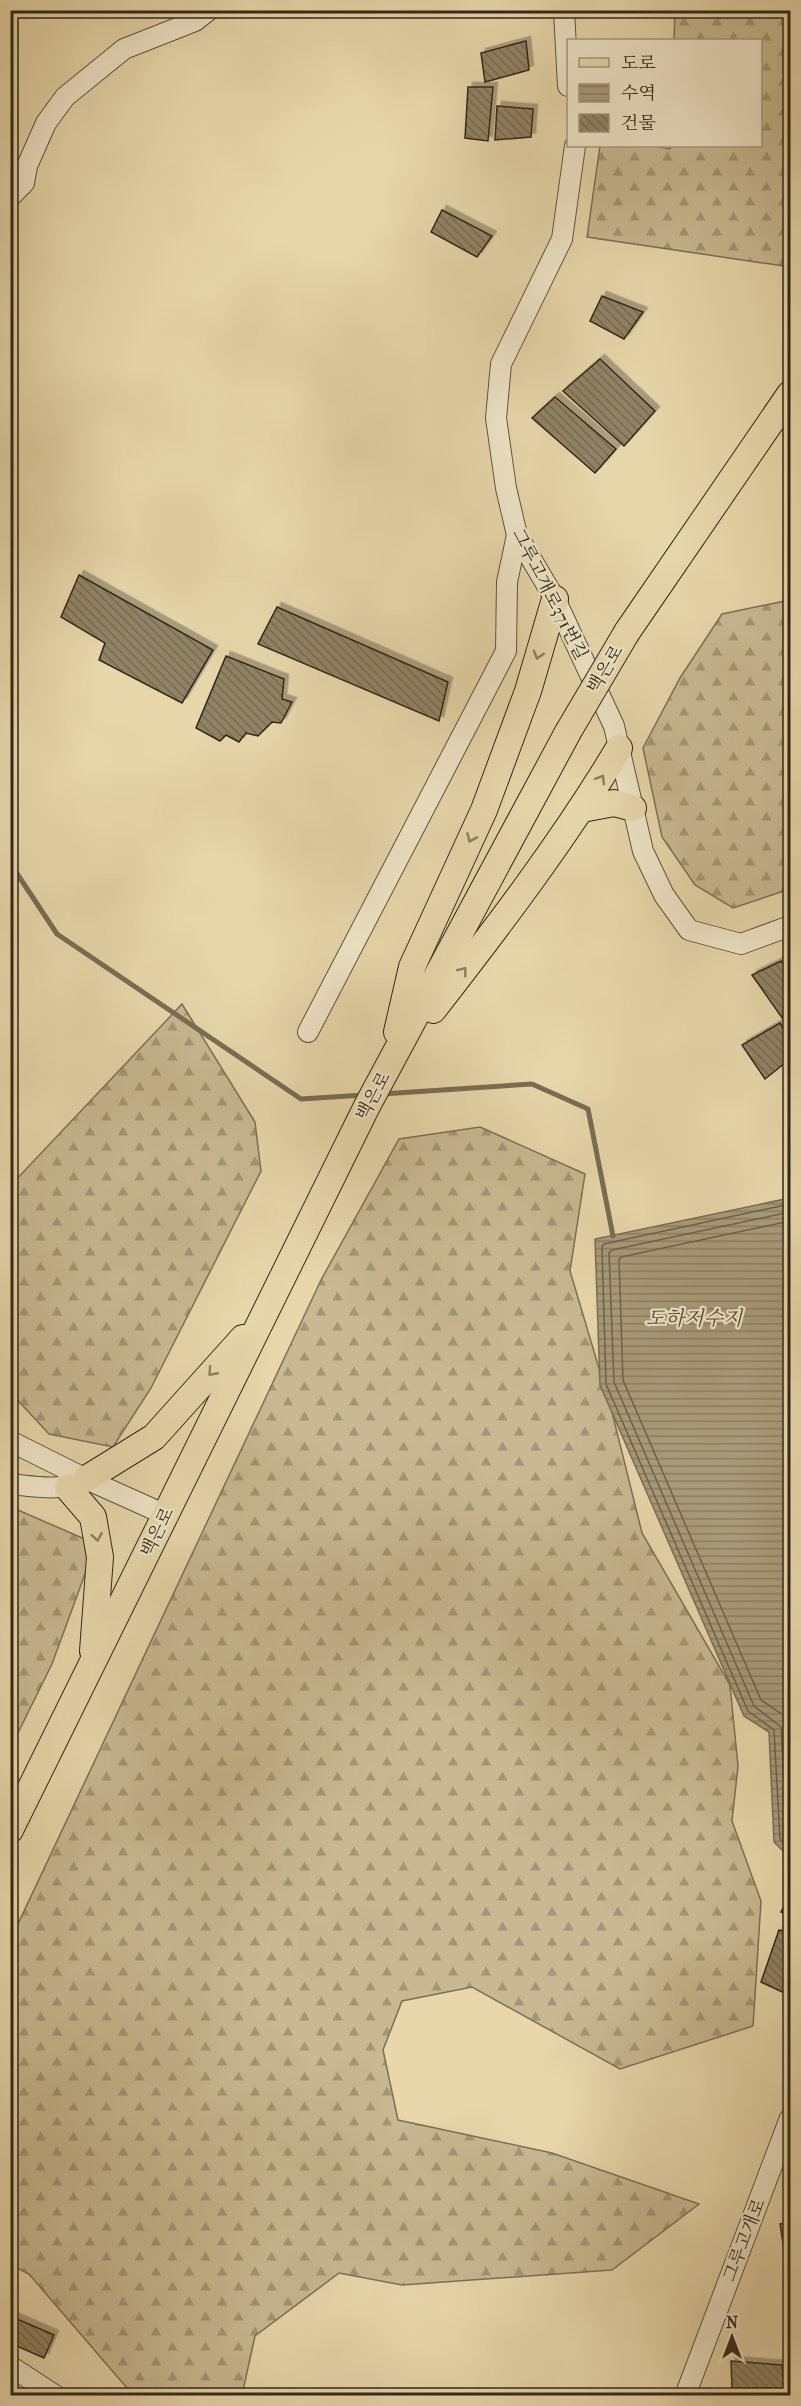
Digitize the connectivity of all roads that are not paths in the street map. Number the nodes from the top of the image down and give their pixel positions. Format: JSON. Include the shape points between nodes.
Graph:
{"nodes":[{"id":1,"x":209,"y":10,"type":"edge"},
{"id":2,"x":564,"y":10,"type":"edge"},
{"id":3,"x":567,"y":67,"type":"edge"},
{"id":4,"x":575,"y":147,"type":"edge"},
{"id":5,"x":10,"y":197,"type":"edge"},
{"id":6,"x":790,"y":394,"type":"edge"},
{"id":7,"x":517,"y":536,"type":"junction"},
{"id":8,"x":555,"y":599,"type":"junction"},
{"id":9,"x":619,"y":748,"type":"junction"},
{"id":10,"x":633,"y":808,"type":"junction"},
{"id":11,"x":582,"y":809,"type":"junction"},
{"id":12,"x":790,"y":926,"type":"edge"},
{"id":13,"x":308,"y":1032,"type":"dead end"},
{"id":14,"x":385,"y":1074,"type":"junction"},
{"id":15,"x":266,"y":1313,"type":"junction"},
{"id":16,"x":10,"y":1441,"type":"edge"},
{"id":17,"x":77,"y":1483,"type":"junction"},
{"id":18,"x":10,"y":1484,"type":"edge"},
{"id":19,"x":166,"y":1515,"type":"junction"},
{"id":20,"x":92,"y":1664,"type":"junction"},
{"id":21,"x":10,"y":1830,"type":"edge"},
{"id":22,"x":790,"y":2118,"type":"edge"},
{"id":23,"x":10,"y":2366,"type":"edge"},
{"id":24,"x":56,"y":2396,"type":"edge"},
{"id":25,"x":685,"y":2396,"type":"edge"}],
"edges":[{"from":1,"to":5,"type":"street","via":[[195,21],[124,49],[65,97],[46,123],[27,166],[24,183]]},
{"from":2,"to":3,"type":"street"},
{"from":4,"to":7,"type":"street","name":"그루고개로371번길","via":[[561,239],[501,364],[496,418]]},
{"from":6,"to":14,"type":"main road","name":"백은로","bridge":true,"via":[[627,632],[568,732]]},
{"from":7,"to":8,"type":"street","name":"그루고개로371번길"},
{"from":7,"to":13,"type":"street","via":[[507,582],[506,651]]},
{"from":8,"to":9,"type":"street","name":"그루고개로371번길","via":[[614,726]]},
{"from":8,"to":14,"type":"main road","one_way":true,"via":[[528,691],[484,810],[412,967]]},
{"from":9,"to":10,"type":"street","name":"그루고개로371번길"},
{"from":11,"to":9,"type":"main road","one_way":true},
{"from":10,"to":11,"type":"main road","via":[[614,803]]},
{"from":10,"to":12,"type":"street","name":"그루고개로371번길","via":[[643,851],[664,895],[689,930],[741,944]]},
{"from":14,"to":11,"type":"main road","one_way":true},
{"from":14,"to":15,"type":"main road","name":"백은로"},
{"from":15,"to":17,"type":"main road","one_way":true,"via":[[154,1437]]},
{"from":15,"to":19,"type":"main road","name":"백은로"},
{"from":16,"to":17,"type":"street"},
{"from":17,"to":18,"type":"street","via":[[53,1489]]},
{"from":17,"to":19,"type":"street"},
{"from":17,"to":20,"type":"main road","one_way":true,"via":[[93,1517],[100,1557]]},
{"from":19,"to":20,"type":"main road","name":"백은로"},
{"from":20,"to":21,"type":"main road","name":"백은로"},
{"from":22,"to":25,"type":"street","name":"그루고개로"},
{"from":23,"to":24,"type":"street"}]}
